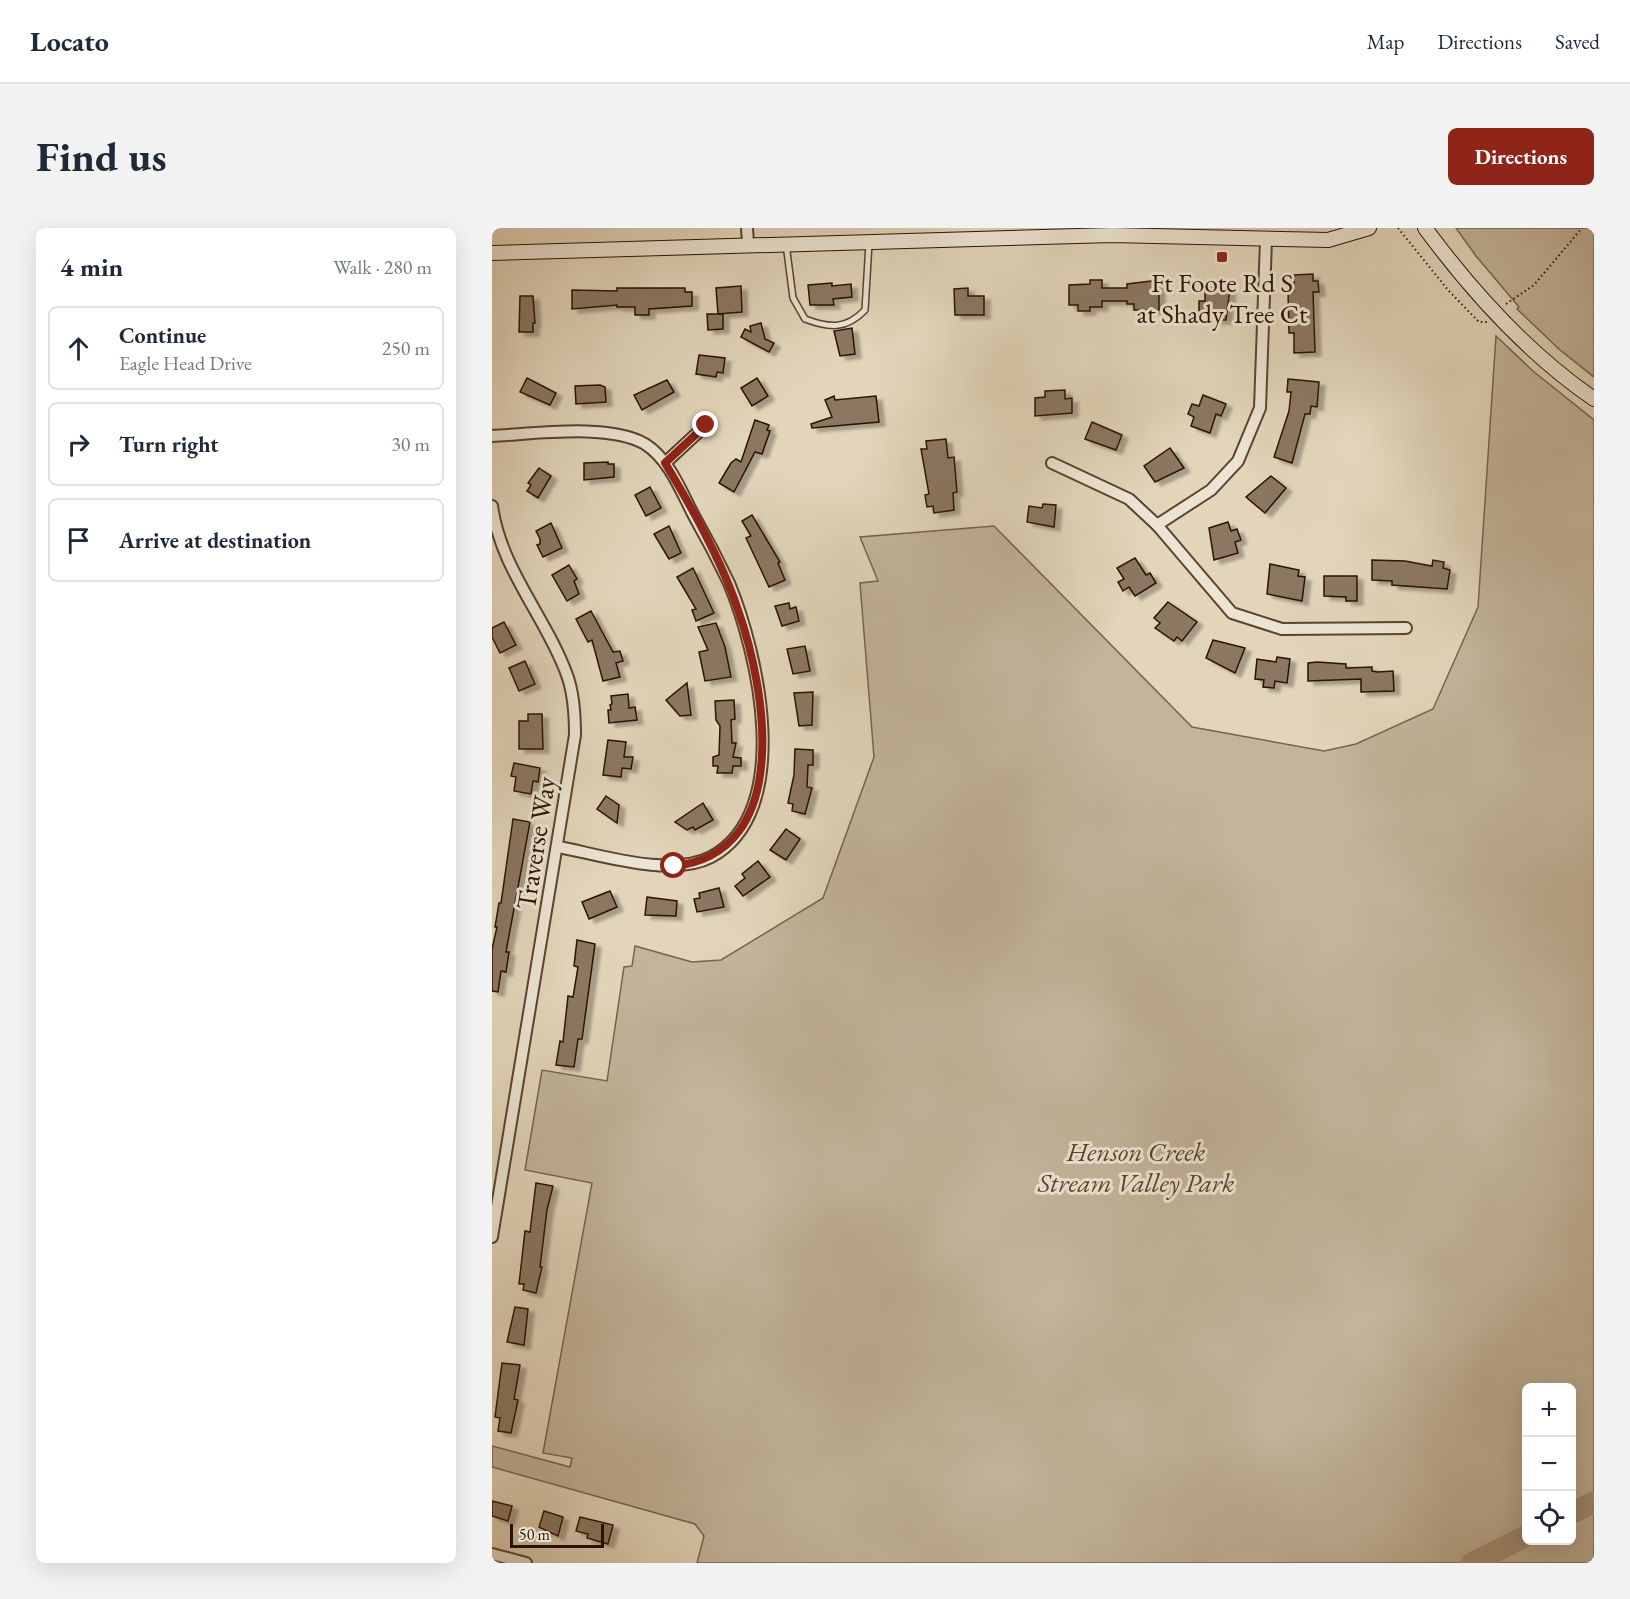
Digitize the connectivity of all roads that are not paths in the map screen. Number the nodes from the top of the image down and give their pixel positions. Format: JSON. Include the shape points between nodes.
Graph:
{"nodes":[{"id":1,"x":747,"y":228,"type":"edge"},
{"id":2,"x":1369,"y":228,"type":"edge"},
{"id":3,"x":1425,"y":228,"type":"edge"},
{"id":4,"x":1164,"y":232,"type":"edge"},
{"id":5,"x":1266,"y":240,"type":"junction"},
{"id":6,"x":869,"y":242,"type":"junction"},
{"id":7,"x":748,"y":243,"type":"junction"},
{"id":8,"x":786,"y":243,"type":"junction"},
{"id":9,"x":492,"y":253,"type":"edge"},
{"id":10,"x":1594,"y":399,"type":"edge"},
{"id":11,"x":706,"y":425,"type":"dead end"},
{"id":12,"x":492,"y":435,"type":"edge"},
{"id":13,"x":665,"y":463,"type":"junction"},
{"id":14,"x":1052,"y":463,"type":"dead end"},
{"id":15,"x":492,"y":506,"type":"edge"},
{"id":16,"x":1157,"y":525,"type":"junction"},
{"id":17,"x":1406,"y":628,"type":"dead end"},
{"id":18,"x":559,"y":847,"type":"junction"},
{"id":19,"x":492,"y":1237,"type":"edge"},
{"id":20,"x":492,"y":1554,"type":"edge"},
{"id":21,"x":526,"y":1563,"type":"edge"}],
"edges":[{"from":1,"to":7,"type":"street"},
{"from":2,"to":5,"type":"street","via":[[1328,240]]},
{"from":3,"to":10,"type":"street","via":[[1521,340]]},
{"from":4,"to":5,"type":"street"},
{"from":4,"to":6,"type":"street"},
{"from":5,"to":16,"type":"street","via":[[1260,408],[1238,461],[1211,490]]},
{"from":6,"to":8,"type":"street"},
{"from":6,"to":8,"type":"lane","via":[[866,310],[855,321],[827,327],[805,319],[793,298]]},
{"from":7,"to":8,"type":"street"},
{"from":7,"to":9,"type":"street"},
{"from":11,"to":13,"type":"street"},
{"from":12,"to":13,"type":"street","via":[[608,432],[644,444]]},
{"from":13,"to":18,"type":"street","via":[[728,583],[747,636],[761,714],[756,798],[749,817],[729,844],[709,858],[687,865],[650,864]]},
{"from":14,"to":16,"type":"street","via":[[1130,499]]},
{"from":15,"to":18,"type":"street","name":"Traverse Way","via":[[505,557],[558,657],[572,692],[575,735]]},
{"from":16,"to":17,"type":"street","via":[[1232,613],[1282,629]]},
{"from":18,"to":19,"type":"street","name":"Traverse Way"},
{"from":20,"to":21,"type":"street"}]}
